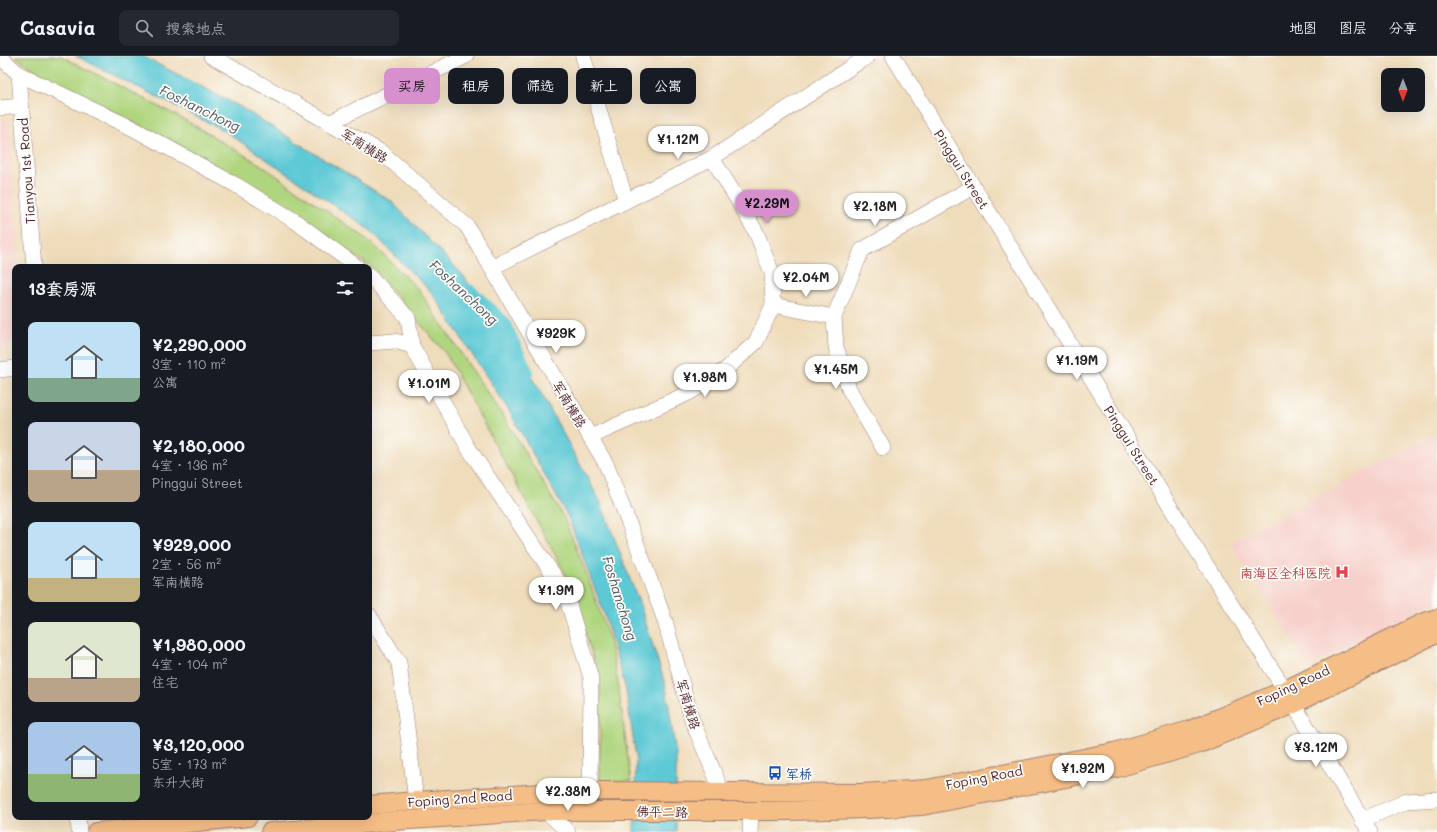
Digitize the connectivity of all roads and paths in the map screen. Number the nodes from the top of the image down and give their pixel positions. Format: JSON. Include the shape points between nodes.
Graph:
{"nodes":[{"id":1,"x":211,"y":56,"type":"edge"},
{"id":2,"x":466,"y":56,"type":"edge"},
{"id":3,"x":583,"y":56,"type":"edge"},
{"id":4,"x":868,"y":56,"type":"edge"},
{"id":5,"x":893,"y":56,"type":"edge"},
{"id":6,"x":0,"y":57,"type":"edge"},
{"id":7,"x":19,"y":74,"type":"junction"},
{"id":8,"x":21,"y":106,"type":"junction"},
{"id":9,"x":0,"y":108,"type":"edge"},
{"id":10,"x":329,"y":123,"type":"junction"},
{"id":11,"x":712,"y":158,"type":"junction"},
{"id":12,"x":973,"y":187,"type":"junction"},
{"id":13,"x":626,"y":201,"type":"junction"},
{"id":14,"x":34,"y":264,"type":"edge"},
{"id":15,"x":354,"y":264,"type":"edge"},
{"id":16,"x":491,"y":268,"type":"junction"},
{"id":17,"x":372,"y":279,"type":"edge"},
{"id":18,"x":773,"y":305,"type":"junction"},
{"id":19,"x":834,"y":317,"type":"junction"},
{"id":20,"x":372,"y":342,"type":"edge"},
{"id":21,"x":412,"y":346,"type":"junction"},
{"id":22,"x":12,"y":368,"type":"edge"},
{"id":23,"x":0,"y":370,"type":"edge"},
{"id":24,"x":590,"y":437,"type":"junction"},
{"id":25,"x":883,"y":448,"type":"dead end"},
{"id":26,"x":1437,"y":618,"type":"edge"},
{"id":27,"x":372,"y":620,"type":"edge"},
{"id":28,"x":1437,"y":634,"type":"edge"},
{"id":29,"x":1289,"y":697,"type":"junction"},
{"id":30,"x":590,"y":791,"type":"junction"},
{"id":31,"x":623,"y":791,"type":"joint"},
{"id":32,"x":722,"y":792,"type":"junction"},
{"id":33,"x":1437,"y":799,"type":"edge"},
{"id":34,"x":416,"y":801,"type":"junction"},
{"id":35,"x":372,"y":805,"type":"edge"},
{"id":36,"x":624,"y":810,"type":"joint"},
{"id":37,"x":546,"y":811,"type":"junction"},
{"id":38,"x":699,"y":811,"type":"joint"},
{"id":39,"x":750,"y":811,"type":"junction"},
{"id":40,"x":78,"y":820,"type":"edge"},
{"id":41,"x":218,"y":820,"type":"edge"},
{"id":42,"x":1366,"y":826,"type":"edge"},
{"id":43,"x":80,"y":832,"type":"edge"},
{"id":44,"x":96,"y":832,"type":"edge"},
{"id":45,"x":270,"y":832,"type":"edge"},
{"id":46,"x":568,"y":832,"type":"edge"},
{"id":47,"x":750,"y":832,"type":"edge"}],
"edges":[{"from":1,"to":10,"type":"street","name":"军南横路"},
{"from":2,"to":10,"type":"street"},
{"from":3,"to":13,"type":"street"},
{"from":4,"to":11,"type":"street"},
{"from":5,"to":12,"type":"street","name":"Pinggui Street"},
{"from":6,"to":7,"type":"street"},
{"from":7,"to":8,"type":"street","name":"Tianyou 1st Road"},
{"from":7,"to":15,"type":"street","via":[[134,129],[236,186],[295,221]]},
{"from":8,"to":9,"type":"street"},
{"from":8,"to":14,"type":"street","name":"Tianyou 1st Road"},
{"from":10,"to":16,"type":"street","name":"军南横路","via":[[381,152],[467,226]]},
{"from":11,"to":13,"type":"street"},
{"from":11,"to":18,"type":"street","via":[[757,234],[772,273]]},
{"from":12,"to":19,"type":"street","via":[[862,250]]},
{"from":12,"to":29,"type":"street","name":"Pinggui Street"},
{"from":13,"to":16,"type":"street"},
{"from":16,"to":24,"type":"street","name":"军南横路"},
{"from":17,"to":21,"type":"street","via":[[408,318]]},
{"from":18,"to":19,"type":"street"},
{"from":18,"to":24,"type":"street","via":[[756,342],[725,370],[689,393]]},
{"from":19,"to":25,"type":"street","via":[[836,347],[849,389]]},
{"from":20,"to":21,"type":"street","via":[[395,341]]},
{"from":21,"to":30,"type":"street","via":[[469,449],[565,592],[592,678]]},
{"from":22,"to":23,"type":"street"},
{"from":24,"to":32,"type":"street","name":"军南横路","via":[[606,464],[636,542],[665,621],[692,720]]},
{"from":26,"to":29,"type":"main road","name":"Foping Road","via":[[1422,623]]},
{"from":27,"to":34,"type":"street","via":[[399,664]]},
{"from":28,"to":29,"type":"main road","name":"Foping Road"},
{"from":29,"to":32,"type":"main road","name":"Foping Road","via":[[1114,752],[927,789],[862,793]]},
{"from":29,"to":39,"type":"main road","name":"Foping Road","via":[[1198,744],[1117,768],[922,806]]},
{"from":29,"to":42,"type":"street","name":"Pinggui Street"},
{"from":30,"to":31,"type":"main road","name":"Foping 2nd Road"},
{"from":30,"to":34,"type":"main road","name":"Foping 2nd Road"},
{"from":31,"to":32,"type":"main road","name":"Foping Road"},
{"from":33,"to":42,"type":"street","via":[[1407,801],[1388,808]]},
{"from":34,"to":35,"type":"main road","name":"Foping 2nd Road"},
{"from":36,"to":37,"type":"main road","name":"Foping 2nd Road"},
{"from":36,"to":38,"type":"main road","name":"佛平二路"},
{"from":37,"to":45,"type":"main road","name":"Foping 2nd Road"},
{"from":37,"to":46,"type":"street"},
{"from":38,"to":39,"type":"main road","name":"Foping Road"},
{"from":39,"to":47,"type":"street"},
{"from":40,"to":43,"type":"street"},
{"from":41,"to":44,"type":"main road"}]}
